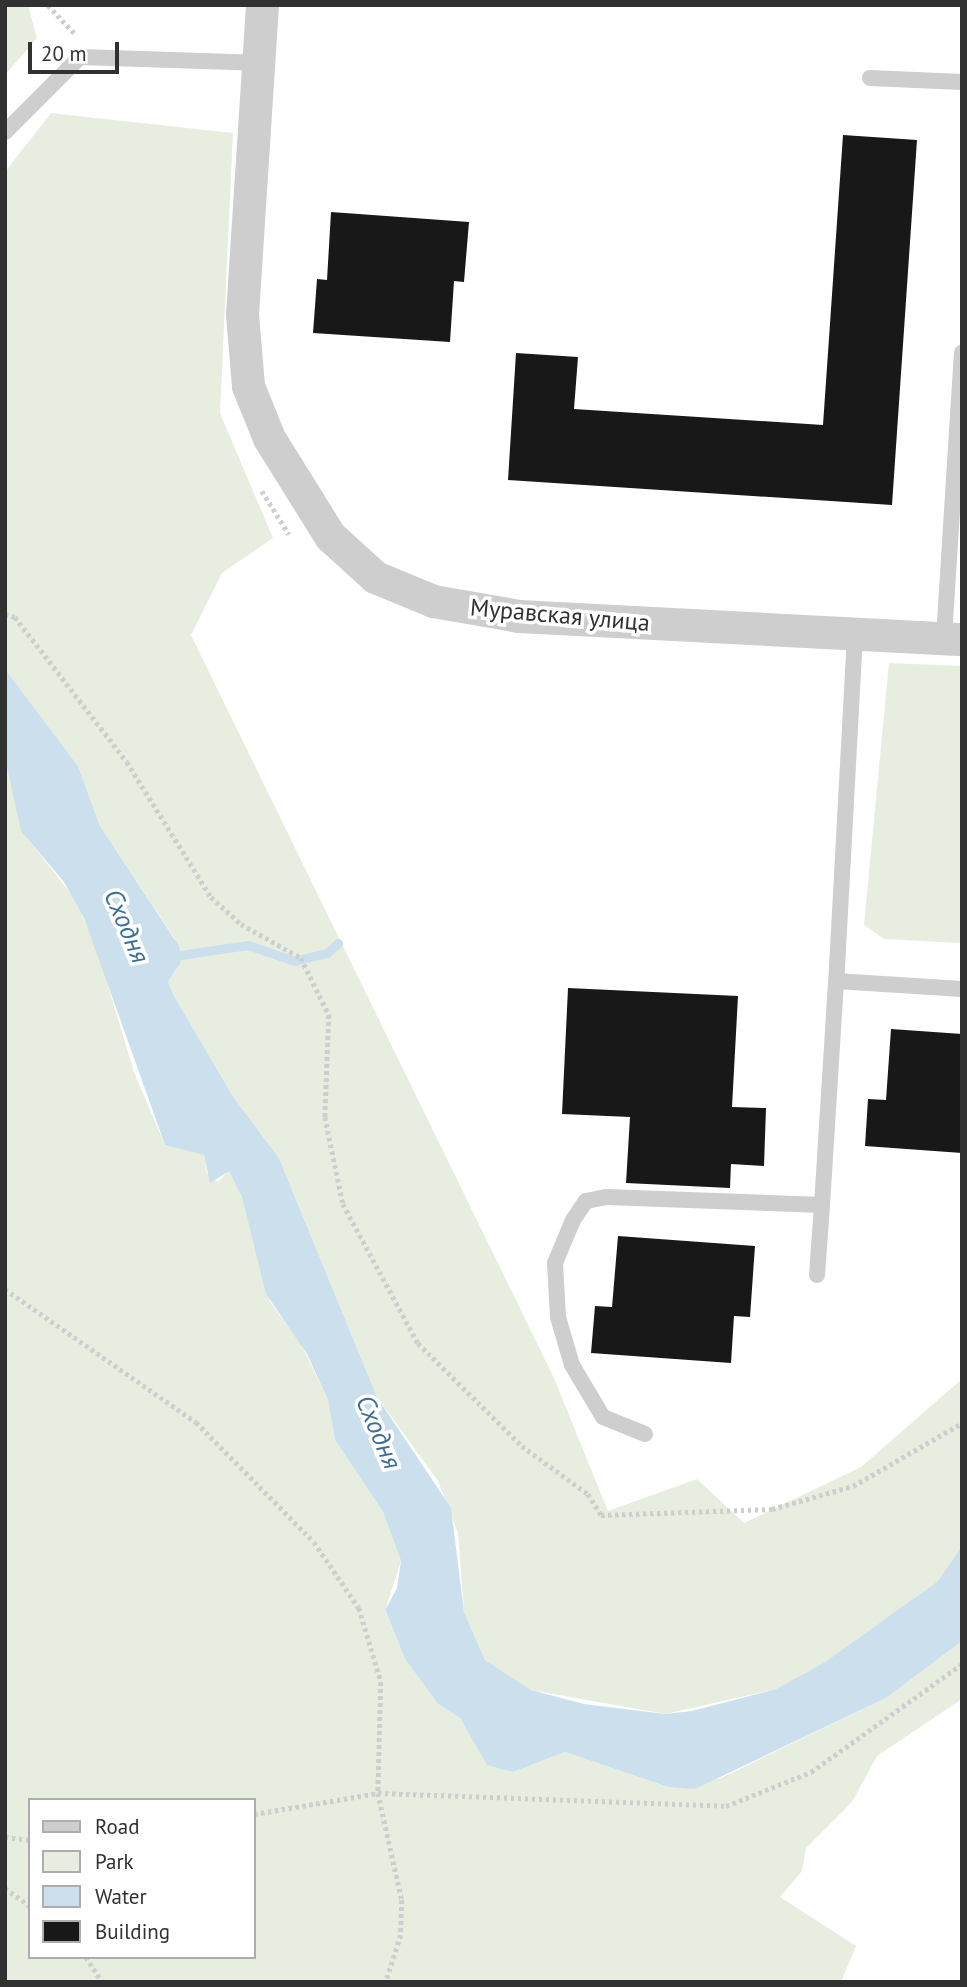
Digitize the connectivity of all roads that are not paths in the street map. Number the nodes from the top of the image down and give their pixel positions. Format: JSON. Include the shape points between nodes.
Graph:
{"nodes":[{"id":1,"x":262,"y":5,"type":"edge"},
{"id":2,"x":259,"y":62,"type":"junction"},
{"id":3,"x":870,"y":78,"type":"dead end"},
{"id":4,"x":962,"y":82,"type":"edge"},
{"id":5,"x":5,"y":132,"type":"edge"},
{"id":6,"x":962,"y":353,"type":"edge"},
{"id":7,"x":855,"y":635,"type":"junction"},
{"id":8,"x":953,"y":638,"type":"edge"},
{"id":9,"x":836,"y":981,"type":"junction"},
{"id":10,"x":962,"y":989,"type":"edge"},
{"id":11,"x":822,"y":1205,"type":"junction"},
{"id":12,"x":817,"y":1275,"type":"dead end"},
{"id":13,"x":645,"y":1434,"type":"dead end"}],
"edges":[{"from":1,"to":2,"type":"street","name":"Муравская улица"},
{"from":2,"to":5,"type":"lane","via":[[80,57]]},
{"from":2,"to":7,"type":"street","name":"Муравская улица","via":[[242,314],[248,386],[269,438],[330,536],[375,577],[433,601],[519,616]]},
{"from":3,"to":4,"type":"lane"},
{"from":6,"to":8,"type":"lane"},
{"from":7,"to":8,"type":"street","name":"Муравская улица"},
{"from":7,"to":9,"type":"lane"},
{"from":9,"to":10,"type":"lane"},
{"from":9,"to":11,"type":"lane"},
{"from":11,"to":12,"type":"lane"},
{"from":11,"to":13,"type":"lane","via":[[586,1201],[555,1264],[558,1317],[583,1392],[603,1417]]}]}
